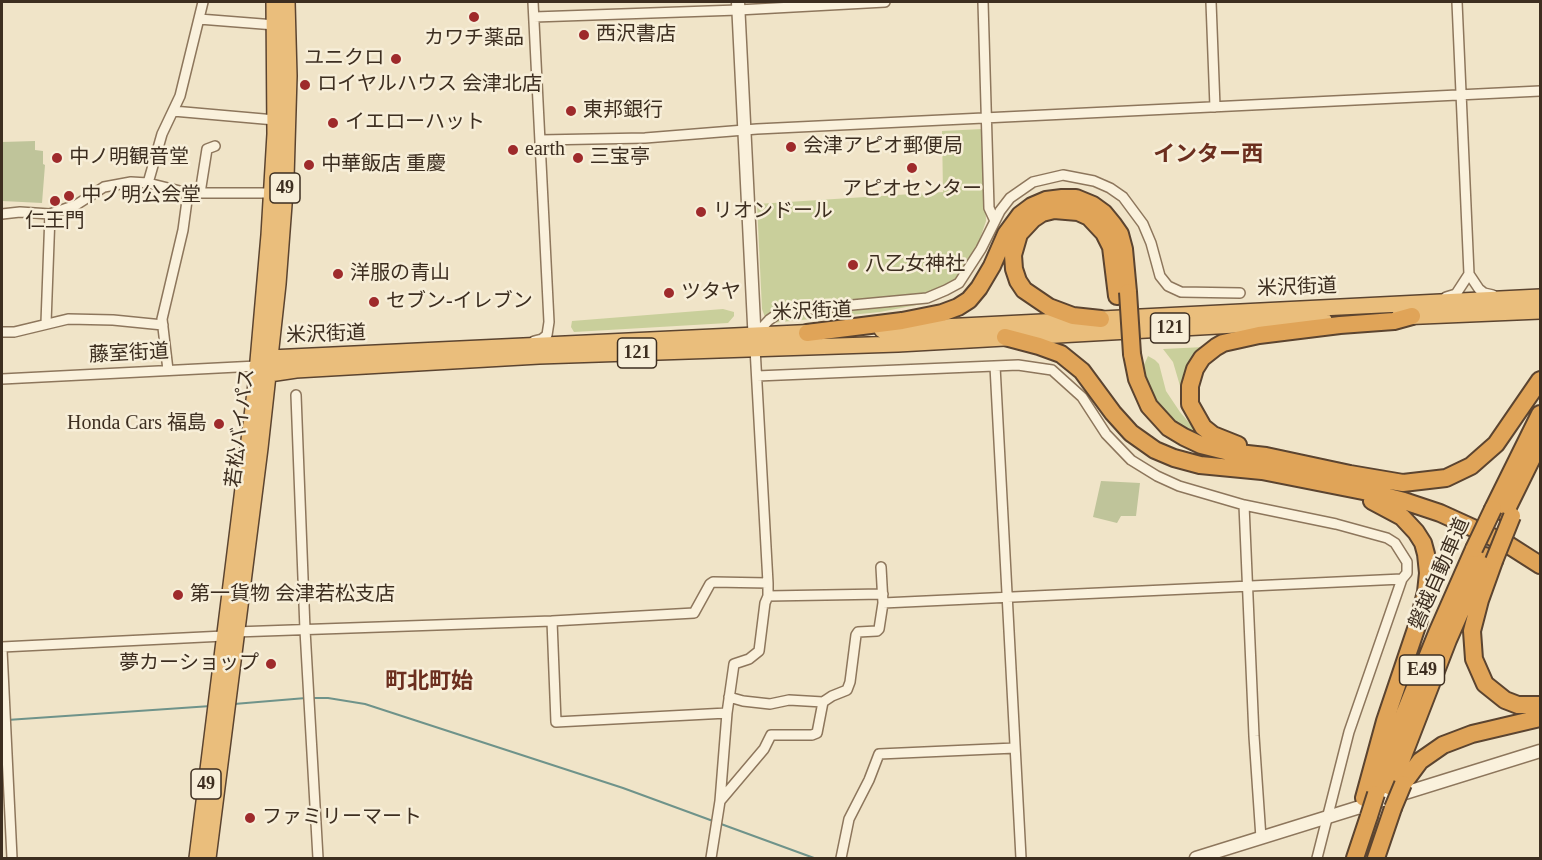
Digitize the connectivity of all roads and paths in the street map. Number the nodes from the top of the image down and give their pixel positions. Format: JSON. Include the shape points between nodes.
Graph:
{"nodes":[{"id":1,"x":203,"y":2,"type":"edge"},
{"id":2,"x":274,"y":2,"type":"edge"},
{"id":3,"x":287,"y":2,"type":"edge"},
{"id":4,"x":533,"y":2,"type":"edge"},
{"id":5,"x":885,"y":2,"type":"edge"},
{"id":6,"x":983,"y":2,"type":"edge"},
{"id":7,"x":1211,"y":2,"type":"edge"},
{"id":8,"x":1457,"y":2,"type":"edge"},
{"id":9,"x":738,"y":6,"type":"edge"},
{"id":10,"x":534,"y":17,"type":"junction"},
{"id":11,"x":199,"y":19,"type":"junction"},
{"id":12,"x":275,"y":25,"type":"junction"},
{"id":13,"x":1540,"y":91,"type":"edge"},
{"id":14,"x":1462,"y":94,"type":"junction"},
{"id":15,"x":1215,"y":107,"type":"junction"},
{"id":16,"x":173,"y":111,"type":"junction"},
{"id":17,"x":987,"y":117,"type":"junction"},
{"id":18,"x":275,"y":120,"type":"junction"},
{"id":19,"x":744,"y":130,"type":"junction"},
{"id":20,"x":540,"y":140,"type":"junction"},
{"id":21,"x":215,"y":146,"type":"dead end"},
{"id":22,"x":148,"y":183,"type":"junction"},
{"id":23,"x":188,"y":193,"type":"junction"},
{"id":24,"x":200,"y":193,"type":"junction"},
{"id":25,"x":279,"y":193,"type":"junction"},
{"id":26,"x":2,"y":213,"type":"edge"},
{"id":27,"x":50,"y":214,"type":"junction"},
{"id":28,"x":995,"y":221,"type":"junction"},
{"id":29,"x":1469,"y":274,"type":"junction"},
{"id":30,"x":1540,"y":292,"type":"edge"},
{"id":31,"x":1239,"y":293,"type":"dead end"},
{"id":32,"x":1123,"y":294,"type":"junction"},
{"id":33,"x":1540,"y":297,"type":"edge"},
{"id":34,"x":1417,"y":310,"type":"junction"},
{"id":35,"x":1540,"y":311,"type":"edge"},
{"id":36,"x":1101,"y":319,"type":"junction"},
{"id":37,"x":549,"y":322,"type":"junction"},
{"id":38,"x":46,"y":323,"type":"junction"},
{"id":39,"x":163,"y":325,"type":"junction"},
{"id":40,"x":2,"y":332,"type":"edge"},
{"id":41,"x":807,"y":333,"type":"junction"},
{"id":42,"x":1005,"y":337,"type":"junction"},
{"id":43,"x":755,"y":342,"type":"junction"},
{"id":44,"x":577,"y":344,"type":"junction"},
{"id":45,"x":490,"y":348,"type":"junction"},
{"id":46,"x":266,"y":366,"type":"junction"},
{"id":47,"x":995,"y":366,"type":"junction"},
{"id":48,"x":168,"y":370,"type":"junction"},
{"id":49,"x":757,"y":376,"type":"junction"},
{"id":50,"x":2,"y":379,"type":"edge"},
{"id":51,"x":1540,"y":380,"type":"edge"},
{"id":52,"x":296,"y":395,"type":"dead end"},
{"id":53,"x":1540,"y":414,"type":"edge"},
{"id":54,"x":1540,"y":444,"type":"edge"},
{"id":55,"x":1264,"y":464,"type":"junction"},
{"id":56,"x":1346,"y":481,"type":"junction"},
{"id":57,"x":1244,"y":505,"type":"junction"},
{"id":58,"x":1503,"y":513,"type":"junction"},
{"id":59,"x":1484,"y":555,"type":"junction"},
{"id":60,"x":1540,"y":556,"type":"edge"},
{"id":61,"x":1540,"y":566,"type":"edge"},
{"id":62,"x":881,"y":567,"type":"dead end"},
{"id":63,"x":1402,"y":579,"type":"junction"},
{"id":64,"x":768,"y":583,"type":"junction"},
{"id":65,"x":1248,"y":586,"type":"junction"},
{"id":66,"x":768,"y":596,"type":"junction"},
{"id":67,"x":1007,"y":597,"type":"junction"},
{"id":68,"x":883,"y":599,"type":"junction"},
{"id":69,"x":552,"y":621,"type":"junction"},
{"id":70,"x":306,"y":630,"type":"junction"},
{"id":71,"x":229,"y":634,"type":"junction"},
{"id":72,"x":2,"y":648,"type":"edge"},
{"id":73,"x":729,"y":697,"type":"junction"},
{"id":74,"x":221,"y":702,"type":"junction"},
{"id":75,"x":823,"y":702,"type":"junction"},
{"id":76,"x":1540,"y":705,"type":"edge"},
{"id":77,"x":727,"y":712,"type":"junction"},
{"id":78,"x":4,"y":713,"type":"edge"},
{"id":79,"x":1540,"y":718,"type":"edge"},
{"id":80,"x":1015,"y":748,"type":"junction"},
{"id":81,"x":1540,"y":751,"type":"edge"},
{"id":82,"x":1397,"y":786,"type":"junction"},
{"id":83,"x":1370,"y":796,"type":"junction"},
{"id":84,"x":720,"y":801,"type":"junction"},
{"id":85,"x":1376,"y":814,"type":"junction"},
{"id":86,"x":1327,"y":817,"type":"junction"},
{"id":87,"x":1262,"y":838,"type":"junction"},
{"id":88,"x":12,"y":858,"type":"edge"},
{"id":89,"x":197,"y":858,"type":"edge"},
{"id":90,"x":208,"y":858,"type":"edge"},
{"id":91,"x":318,"y":858,"type":"edge"},
{"id":92,"x":711,"y":858,"type":"edge"},
{"id":93,"x":840,"y":858,"type":"edge"},
{"id":94,"x":1020,"y":858,"type":"edge"},
{"id":95,"x":1196,"y":858,"type":"edge"},
{"id":96,"x":1317,"y":858,"type":"edge"},
{"id":97,"x":1348,"y":858,"type":"edge"},
{"id":98,"x":1355,"y":858,"type":"edge"},
{"id":99,"x":1368,"y":858,"type":"edge"},
{"id":100,"x":1376,"y":858,"type":"edge"}],
"edges":[{"from":1,"to":11,"type":"street"},
{"from":2,"to":12,"type":"highway","name":"若松バイパス","number":"49"},
{"from":3,"to":25,"type":"highway","name":"若松バイパス","number":"49","via":[[289,76]]},
{"from":4,"to":10,"type":"street"},
{"from":5,"to":9,"type":"street"},
{"from":6,"to":17,"type":"street"},
{"from":7,"to":15,"type":"street"},
{"from":8,"to":14,"type":"street"},
{"from":9,"to":10,"type":"street"},
{"from":9,"to":19,"type":"street"},
{"from":10,"to":20,"type":"street"},
{"from":11,"to":12,"type":"street"},
{"from":11,"to":16,"type":"street"},
{"from":12,"to":18,"type":"highway","name":"若松バイパス","number":"49"},
{"from":13,"to":14,"type":"street"},
{"from":14,"to":15,"type":"street"},
{"from":14,"to":29,"type":"street"},
{"from":15,"to":17,"type":"street"},
{"from":16,"to":18,"type":"street"},
{"from":16,"to":22,"type":"street"},
{"from":17,"to":19,"type":"street"},
{"from":17,"to":28,"type":"street","via":[[989,208]]},
{"from":18,"to":25,"type":"highway","name":"若松バイパス","number":"49"},
{"from":19,"to":20,"type":"street"},
{"from":19,"to":43,"type":"street"},
{"from":20,"to":37,"type":"street"},
{"from":21,"to":24,"type":"street","via":[[207,149]]},
{"from":22,"to":23,"type":"street"},
{"from":22,"to":27,"type":"street","via":[[104,187],[76,205]]},
{"from":23,"to":24,"type":"street"},
{"from":23,"to":39,"type":"street"},
{"from":24,"to":25,"type":"street"},
{"from":25,"to":46,"type":"highway","name":"若松バイパス","number":"49"},
{"from":26,"to":27,"type":"street"},
{"from":27,"to":38,"type":"street"},
{"from":28,"to":31,"type":"street","via":[[1010,198],[1033,182],[1063,176],[1094,181],[1123,197],[1133,208],[1147,233],[1160,276],[1168,286],[1181,292]]},
{"from":28,"to":43,"type":"street","via":[[959,283],[946,291],[927,298],[788,311],[769,320]]},
{"from":29,"to":30,"type":"street","via":[[1479,290],[1488,294]]},
{"from":29,"to":34,"type":"street","via":[[1455,294],[1429,299]]},
{"from":32,"to":36,"type":"highway","via":[[1111,247],[1089,217],[1065,210],[1048,212],[1033,219],[1019,234],[1014,268],[1024,290],[1049,307],[1073,316]]},
{"from":32,"to":41,"type":"highway","via":[[1124,249],[1120,234],[1093,205],[1076,198],[1062,198],[1039,203],[1020,215],[979,288],[958,307],[902,321]]},
{"from":32,"to":55,"type":"highway","bridge":true,"via":[[1127,355],[1156,415],[1168,428],[1201,445]]},
{"from":33,"to":34,"type":"highway","name":"米沢街道","number":"121"},
{"from":34,"to":35,"type":"highway","name":"米沢街道","number":"121"},
{"from":34,"to":36,"type":"highway","name":"米沢街道","number":"121"},
{"from":34,"to":42,"type":"highway","name":"米沢街道","number":"121"},
{"from":34,"to":55,"type":"highway","via":[[1394,321],[1223,343],[1202,358],[1190,386],[1190,404],[1195,415],[1213,435]]},
{"from":36,"to":41,"type":"highway","name":"米沢街道","number":"121"},
{"from":37,"to":44,"type":"street","via":[[558,336]]},
{"from":37,"to":45,"type":"street","via":[[542,339]]},
{"from":38,"to":39,"type":"street","via":[[68,319]]},
{"from":38,"to":40,"type":"street"},
{"from":39,"to":48,"type":"street"},
{"from":41,"to":43,"type":"highway","name":"米沢街道","number":"121"},
{"from":42,"to":43,"type":"highway","name":"米沢街道","number":"121","via":[[898,344]]},
{"from":42,"to":55,"type":"highway","via":[[1061,354],[1082,371],[1131,433],[1155,450],[1200,465]]},
{"from":43,"to":44,"type":"highway","name":"米沢街道","number":"121"},
{"from":43,"to":46,"type":"highway","name":"米沢街道","number":"121","via":[[296,370]]},
{"from":43,"to":49,"type":"street"},
{"from":44,"to":45,"type":"highway","name":"米沢街道","number":"121"},
{"from":45,"to":46,"type":"highway","name":"米沢街道","number":"121"},
{"from":46,"to":48,"type":"street","name":"藤室街道"},
{"from":46,"to":71,"type":"highway","name":"若松バイパス","number":"49"},
{"from":47,"to":49,"type":"street"},
{"from":47,"to":57,"type":"street","via":[[1052,370],[1082,397],[1106,434],[1131,460],[1179,486]]},
{"from":47,"to":67,"type":"street"},
{"from":48,"to":50,"type":"street","name":"藤室街道"},
{"from":49,"to":64,"type":"street"},
{"from":51,"to":56,"type":"highway","via":[[1496,444],[1459,473],[1433,481]]},
{"from":52,"to":70,"type":"street"},
{"from":53,"to":58,"type":"highway","name":"磐越自動車道","number":"E49"},
{"from":54,"to":58,"type":"highway","name":"磐越自動車道","number":"E49"},
{"from":55,"to":56,"type":"highway"},
{"from":56,"to":60,"type":"highway","via":[[1419,498],[1510,537]]},
{"from":56,"to":61,"type":"highway","via":[[1440,513],[1507,544]]},
{"from":56,"to":83,"type":"highway","via":[[1402,517],[1423,543],[1428,573],[1418,622],[1385,721]]},
{"from":57,"to":63,"type":"street","via":[[1387,538],[1407,562],[1407,573]]},
{"from":57,"to":65,"type":"street"},
{"from":58,"to":59,"type":"highway","name":"磐越自動車道","number":"E49","bridge":true},
{"from":58,"to":59,"type":"highway","bridge":true},
{"from":59,"to":76,"type":"highway","via":[[1480,600],[1472,631],[1474,659],[1485,684],[1505,700],[1518,705]]},
{"from":59,"to":82,"type":"highway","name":"磐越自動車道","number":"E49","via":[[1448,640]]},
{"from":59,"to":83,"type":"highway","name":"磐越自動車道","number":"E49","via":[[1433,642]]},
{"from":62,"to":68,"type":"street"},
{"from":63,"to":65,"type":"street"},
{"from":63,"to":86,"type":"street","via":[[1349,732]]},
{"from":64,"to":66,"type":"street"},
{"from":64,"to":69,"type":"street","via":[[713,582],[694,613]]},
{"from":65,"to":67,"type":"street"},
{"from":65,"to":87,"type":"street"},
{"from":66,"to":68,"type":"street"},
{"from":66,"to":73,"type":"street","via":[[759,651],[734,664]]},
{"from":67,"to":68,"type":"street"},
{"from":67,"to":80,"type":"street"},
{"from":68,"to":75,"type":"street","via":[[879,630],[856,635],[847,690]]},
{"from":69,"to":70,"type":"street"},
{"from":69,"to":77,"type":"street","via":[[556,722]]},
{"from":70,"to":71,"type":"street"},
{"from":70,"to":91,"type":"street"},
{"from":71,"to":72,"type":"street"},
{"from":71,"to":74,"type":"highway","name":"若松バイパス","number":"49"},
{"from":72,"to":78,"type":"street"},
{"from":73,"to":75,"type":"street","via":[[770,704],[789,700]]},
{"from":73,"to":77,"type":"street"},
{"from":74,"to":89,"type":"highway","name":"若松バイパス","number":"49"},
{"from":74,"to":90,"type":"highway","name":"若松バイパス","number":"49"},
{"from":75,"to":84,"type":"street","via":[[817,733],[771,735],[764,749]]},
{"from":77,"to":84,"type":"street"},
{"from":78,"to":88,"type":"street"},
{"from":79,"to":82,"type":"highway","via":[[1443,745],[1420,761]]},
{"from":80,"to":93,"type":"street","via":[[879,754],[849,819]]},
{"from":80,"to":94,"type":"street"},
{"from":81,"to":86,"type":"street"},
{"from":82,"to":85,"type":"highway","bridge":true},
{"from":83,"to":85,"type":"highway"},
{"from":84,"to":92,"type":"street"},
{"from":85,"to":97,"type":"highway"},
{"from":85,"to":98,"type":"highway"},
{"from":85,"to":99,"type":"highway"},
{"from":85,"to":100,"type":"highway"},
{"from":86,"to":87,"type":"street"},
{"from":86,"to":96,"type":"street"},
{"from":87,"to":95,"type":"street"}]}
